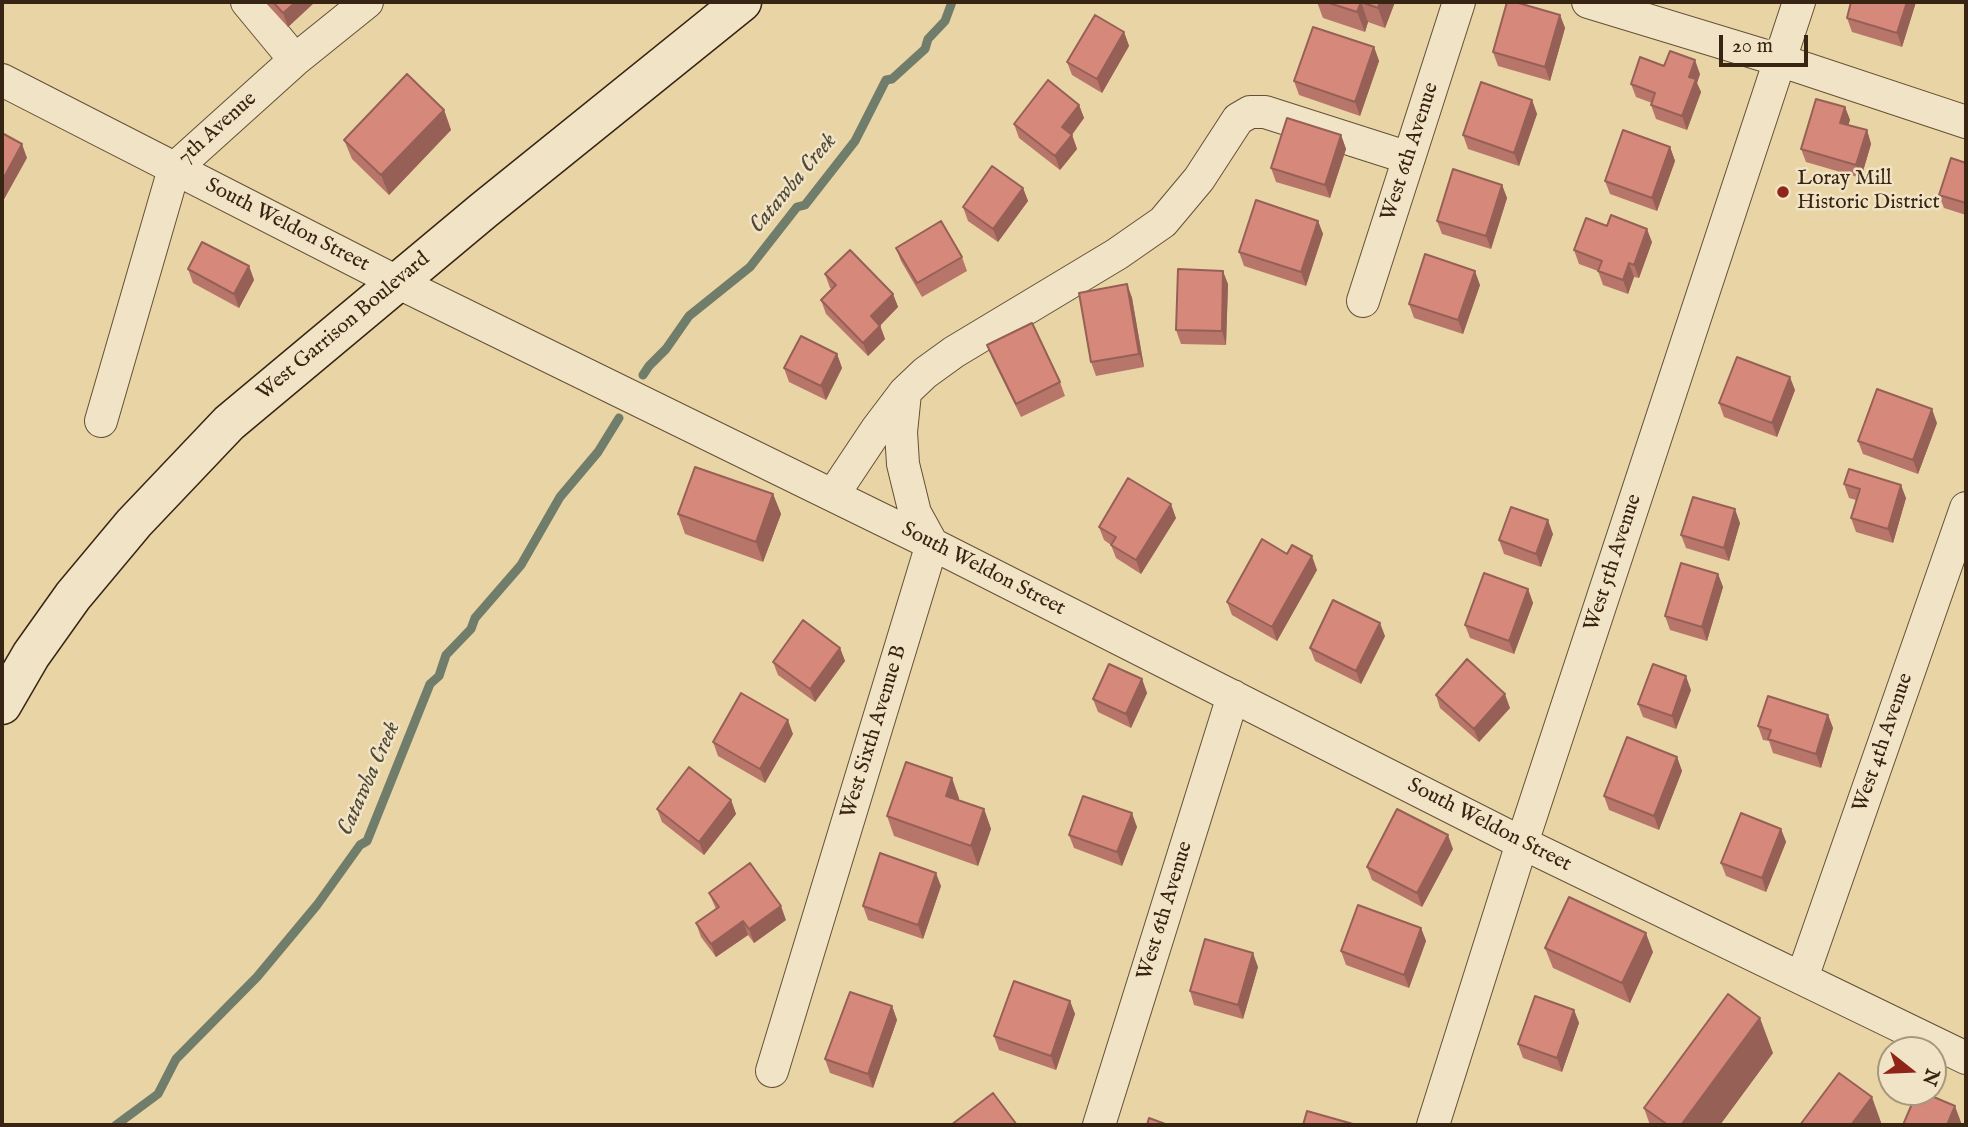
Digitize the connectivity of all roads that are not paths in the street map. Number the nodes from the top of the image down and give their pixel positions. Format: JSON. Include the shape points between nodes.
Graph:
{"nodes":[{"id":1,"x":247,"y":2,"type":"edge"},
{"id":2,"x":367,"y":2,"type":"edge"},
{"id":3,"x":742,"y":2,"type":"edge"},
{"id":4,"x":1459,"y":2,"type":"edge"},
{"id":5,"x":1587,"y":2,"type":"edge"},
{"id":6,"x":1799,"y":2,"type":"edge"},
{"id":7,"x":295,"y":60,"type":"junction"},
{"id":8,"x":1779,"y":60,"type":"junction"},
{"id":9,"x":2,"y":80,"type":"edge"},
{"id":10,"x":1966,"y":122,"type":"edge"},
{"id":11,"x":1409,"y":158,"type":"junction"},
{"id":12,"x":174,"y":169,"type":"junction"},
{"id":13,"x":397,"y":282,"type":"junction"},
{"id":14,"x":1363,"y":302,"type":"dead end"},
{"id":15,"x":905,"y":392,"type":"junction"},
{"id":16,"x":102,"y":421,"type":"dead end"},
{"id":17,"x":833,"y":495,"type":"junction"},
{"id":18,"x":1966,"y":508,"type":"edge"},
{"id":19,"x":932,"y":544,"type":"junction"},
{"id":20,"x":1233,"y":696,"type":"junction"},
{"id":21,"x":2,"y":705,"type":"edge"},
{"id":22,"x":1522,"y":843,"type":"junction"},
{"id":23,"x":1802,"y":978,"type":"junction"},
{"id":24,"x":1966,"y":1058,"type":"edge"},
{"id":25,"x":772,"y":1071,"type":"dead end"},
{"id":26,"x":1099,"y":1125,"type":"edge"},
{"id":27,"x":1433,"y":1125,"type":"edge"}],
"edges":[{"from":1,"to":7,"type":"street"},
{"from":2,"to":7,"type":"street","name":"7th Avenue"},
{"from":3,"to":13,"type":"main road","name":"West Garrison Boulevard"},
{"from":4,"to":11,"type":"street","name":"West 6th Avenue"},
{"from":5,"to":8,"type":"street"},
{"from":6,"to":8,"type":"street","name":"West 5th Avenue"},
{"from":7,"to":12,"type":"street","name":"7th Avenue"},
{"from":8,"to":10,"type":"street"},
{"from":8,"to":22,"type":"street","name":"West 5th Avenue"},
{"from":9,"to":12,"type":"street","name":"South Weldon Street"},
{"from":11,"to":14,"type":"street","name":"West 6th Avenue"},
{"from":11,"to":15,"type":"street","via":[[1265,112],[1250,112],[1238,119],[1199,179],[1163,222],[954,352]]},
{"from":12,"to":13,"type":"street","name":"South Weldon Street"},
{"from":12,"to":16,"type":"street","name":"7th Avenue"},
{"from":13,"to":17,"type":"street","name":"South Weldon Street"},
{"from":13,"to":21,"type":"main road","name":"West Garrison Boulevard","via":[[229,423],[184,469],[73,597]]},
{"from":15,"to":17,"type":"street"},
{"from":15,"to":19,"type":"street","via":[[903,464],[915,513]]},
{"from":17,"to":19,"type":"street","name":"South Weldon Street"},
{"from":18,"to":23,"type":"street","name":"West 4th Avenue"},
{"from":19,"to":20,"type":"street","name":"South Weldon Street"},
{"from":19,"to":25,"type":"street","name":"West Sixth Avenue B"},
{"from":20,"to":22,"type":"street","name":"South Weldon Street"},
{"from":20,"to":26,"type":"street","name":"West 6th Avenue"},
{"from":22,"to":23,"type":"street","name":"South Weldon Street"},
{"from":22,"to":27,"type":"street","name":"West 5th Avenue"},
{"from":23,"to":24,"type":"street","name":"South Weldon Street"}]}
